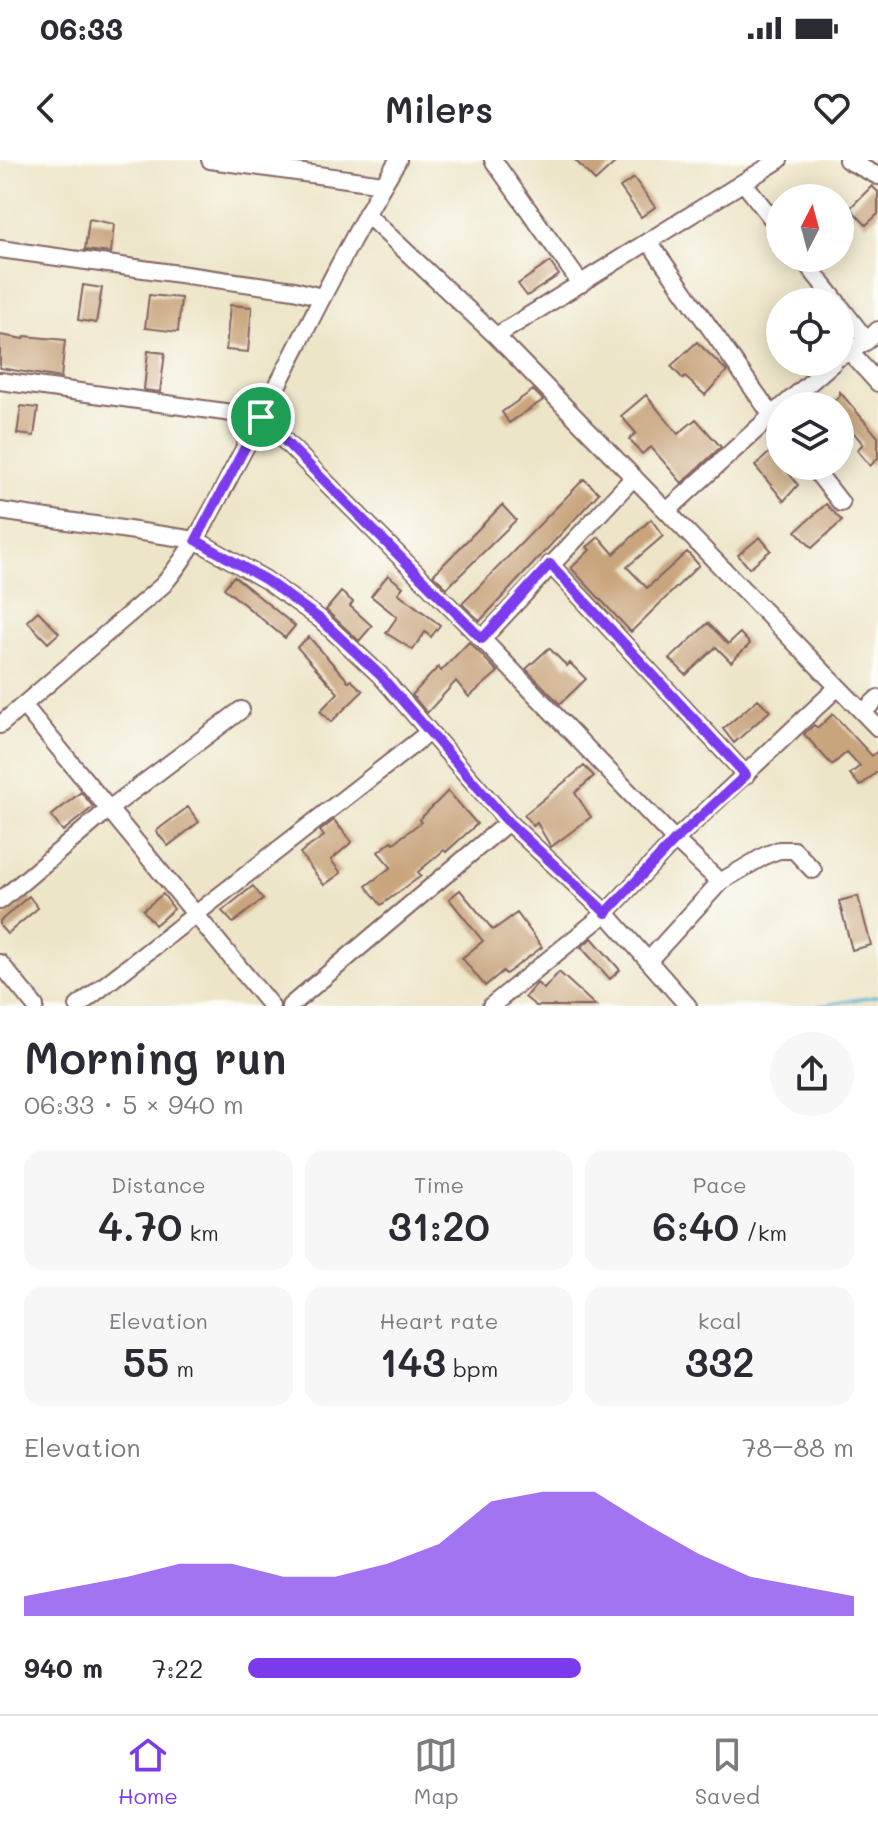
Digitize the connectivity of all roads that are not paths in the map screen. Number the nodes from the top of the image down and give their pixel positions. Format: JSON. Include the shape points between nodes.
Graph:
{"nodes":[{"id":1,"x":210,"y":160,"type":"edge"},
{"id":2,"x":398,"y":160,"type":"edge"},
{"id":3,"x":493,"y":160,"type":"edge"},
{"id":4,"x":779,"y":160,"type":"edge"},
{"id":5,"x":847,"y":160,"type":"edge"},
{"id":6,"x":878,"y":176,"type":"edge"},
{"id":7,"x":744,"y":183,"type":"junction"},
{"id":8,"x":383,"y":184,"type":"junction"},
{"id":9,"x":766,"y":211,"type":"edge"},
{"id":10,"x":366,"y":214,"type":"junction"},
{"id":11,"x":649,"y":242,"type":"junction"},
{"id":12,"x":0,"y":249,"type":"edge"},
{"id":13,"x":813,"y":272,"type":"edge"},
{"id":14,"x":581,"y":284,"type":"junction"},
{"id":15,"x":825,"y":288,"type":"edge"},
{"id":16,"x":321,"y":297,"type":"junction"},
{"id":17,"x":854,"y":319,"type":"edge"},
{"id":18,"x":496,"y":336,"type":"junction"},
{"id":19,"x":872,"y":336,"type":"edge"},
{"id":20,"x":854,"y":348,"type":"edge"},
{"id":21,"x":854,"y":363,"type":"edge"},
{"id":22,"x":819,"y":376,"type":"edge"},
{"id":23,"x":0,"y":381,"type":"edge"},
{"id":24,"x":878,"y":383,"type":"edge"},
{"id":25,"x":802,"y":392,"type":"edge"},
{"id":26,"x":766,"y":397,"type":"edge"},
{"id":27,"x":261,"y":417,"type":"junction"},
{"id":28,"x":766,"y":425,"type":"edge"},
{"id":29,"x":634,"y":477,"type":"junction"},
{"id":30,"x":823,"y":480,"type":"edge"},
{"id":31,"x":841,"y":503,"type":"dead end"},
{"id":32,"x":0,"y":511,"type":"edge"},
{"id":33,"x":667,"y":511,"type":"junction"},
{"id":34,"x":196,"y":540,"type":"junction"},
{"id":35,"x":550,"y":564,"type":"junction"},
{"id":36,"x":482,"y":639,"type":"junction"},
{"id":37,"x":838,"y":687,"type":"junction"},
{"id":38,"x":878,"y":698,"type":"edge"},
{"id":39,"x":24,"y":706,"type":"junction"},
{"id":40,"x":241,"y":710,"type":"dead end"},
{"id":41,"x":863,"y":712,"type":"junction"},
{"id":42,"x":1,"y":723,"type":"edge"},
{"id":43,"x":878,"y":728,"type":"edge"},
{"id":44,"x":428,"y":733,"type":"junction"},
{"id":45,"x":746,"y":775,"type":"junction"},
{"id":46,"x":109,"y":809,"type":"junction"},
{"id":47,"x":508,"y":822,"type":"junction"},
{"id":48,"x":675,"y":840,"type":"junction"},
{"id":49,"x":813,"y":870,"type":"dead end"},
{"id":50,"x":720,"y":882,"type":"junction"},
{"id":51,"x":0,"y":901,"type":"edge"},
{"id":52,"x":606,"y":913,"type":"junction"},
{"id":53,"x":197,"y":916,"type":"junction"},
{"id":54,"x":649,"y":960,"type":"junction"},
{"id":55,"x":0,"y":963,"type":"edge"},
{"id":56,"x":35,"y":1006,"type":"edge"},
{"id":57,"x":78,"y":1006,"type":"edge"},
{"id":58,"x":271,"y":1006,"type":"edge"},
{"id":59,"x":290,"y":1006,"type":"edge"},
{"id":60,"x":491,"y":1006,"type":"edge"},
{"id":61,"x":688,"y":1006,"type":"edge"}],
"edges":[{"from":1,"to":8,"type":"street"},
{"from":2,"to":8,"type":"street"},
{"from":3,"to":14,"type":"street"},
{"from":4,"to":7,"type":"street"},
{"from":5,"to":6,"type":"street"},
{"from":7,"to":9,"type":"street"},
{"from":7,"to":11,"type":"street"},
{"from":8,"to":10,"type":"street"},
{"from":10,"to":16,"type":"street"},
{"from":10,"to":18,"type":"street"},
{"from":11,"to":14,"type":"street"},
{"from":11,"to":26,"type":"street"},
{"from":12,"to":16,"type":"street"},
{"from":13,"to":15,"type":"street"},
{"from":14,"to":18,"type":"street"},
{"from":16,"to":27,"type":"street"},
{"from":17,"to":19,"type":"street"},
{"from":18,"to":29,"type":"street"},
{"from":19,"to":20,"type":"street"},
{"from":21,"to":24,"type":"street"},
{"from":22,"to":25,"type":"street"},
{"from":23,"to":27,"type":"street"},
{"from":27,"to":34,"type":"street"},
{"from":27,"to":36,"type":"street"},
{"from":28,"to":33,"type":"street"},
{"from":29,"to":33,"type":"street"},
{"from":29,"to":35,"type":"street"},
{"from":30,"to":31,"type":"street"},
{"from":32,"to":34,"type":"street"},
{"from":33,"to":37,"type":"street"},
{"from":34,"to":39,"type":"street","via":[[163,585]]},
{"from":34,"to":44,"type":"street","via":[[320,619],[380,675]]},
{"from":35,"to":36,"type":"street"},
{"from":35,"to":45,"type":"street"},
{"from":36,"to":48,"type":"street"},
{"from":37,"to":41,"type":"street"},
{"from":37,"to":45,"type":"street"},
{"from":38,"to":41,"type":"street"},
{"from":39,"to":42,"type":"street"},
{"from":39,"to":46,"type":"street"},
{"from":40,"to":46,"type":"street"},
{"from":41,"to":43,"type":"street"},
{"from":44,"to":47,"type":"street"},
{"from":44,"to":53,"type":"street"},
{"from":45,"to":48,"type":"street"},
{"from":46,"to":51,"type":"street"},
{"from":46,"to":53,"type":"street"},
{"from":47,"to":52,"type":"street"},
{"from":47,"to":59,"type":"street"},
{"from":48,"to":50,"type":"street"},
{"from":48,"to":52,"type":"street"},
{"from":49,"to":50,"type":"street","via":[[794,850],[786,849]]},
{"from":50,"to":54,"type":"street"},
{"from":52,"to":54,"type":"street"},
{"from":52,"to":60,"type":"street"},
{"from":53,"to":57,"type":"street"},
{"from":53,"to":58,"type":"street"},
{"from":54,"to":61,"type":"street"},
{"from":55,"to":56,"type":"street"}]}
